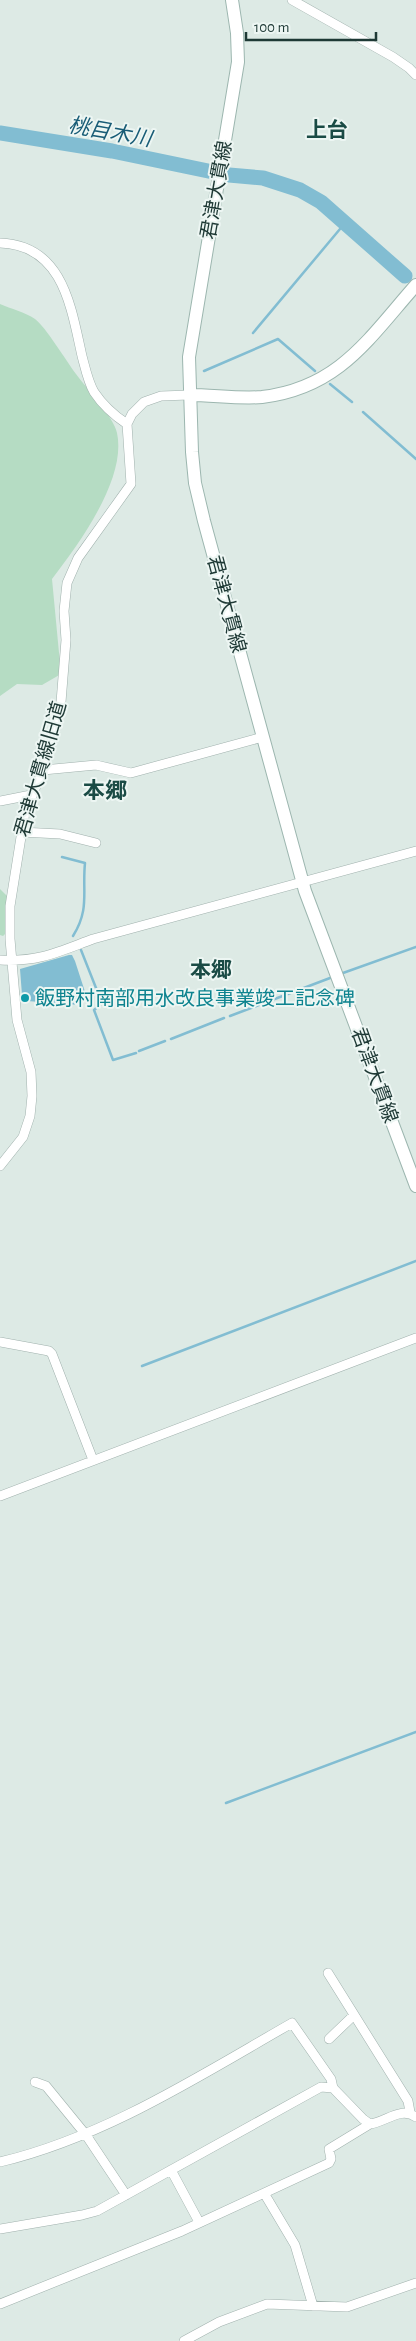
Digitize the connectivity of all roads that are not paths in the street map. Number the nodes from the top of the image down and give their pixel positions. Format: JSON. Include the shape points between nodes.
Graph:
{"nodes":[{"id":1,"x":232,"y":0,"type":"edge"},
{"id":2,"x":292,"y":0,"type":"edge"},
{"id":3,"x":416,"y":75,"type":"edge"},
{"id":4,"x":0,"y":243,"type":"edge"},
{"id":5,"x":416,"y":285,"type":"edge"},
{"id":6,"x":189,"y":395,"type":"junction"},
{"id":7,"x":127,"y":424,"type":"junction"},
{"id":8,"x":263,"y":737,"type":"junction"},
{"id":9,"x":43,"y":770,"type":"junction"},
{"id":10,"x":31,"y":795,"type":"junction"},
{"id":11,"x":0,"y":801,"type":"edge"},
{"id":12,"x":21,"y":832,"type":"junction"},
{"id":13,"x":96,"y":843,"type":"dead end"},
{"id":14,"x":416,"y":851,"type":"edge"},
{"id":15,"x":302,"y":881,"type":"junction"},
{"id":16,"x":0,"y":960,"type":"edge"},
{"id":17,"x":12,"y":961,"type":"junction"},
{"id":18,"x":0,"y":1166,"type":"edge"},
{"id":19,"x":416,"y":1186,"type":"edge"},
{"id":20,"x":416,"y":1338,"type":"edge"},
{"id":21,"x":0,"y":1342,"type":"edge"},
{"id":22,"x":93,"y":1460,"type":"junction"},
{"id":23,"x":0,"y":1496,"type":"edge"},
{"id":24,"x":328,"y":1973,"type":"dead end"},
{"id":25,"x":354,"y":2015,"type":"junction"},
{"id":26,"x":329,"y":2038,"type":"dead end"},
{"id":27,"x":36,"y":2082,"type":"dead end"},
{"id":28,"x":334,"y":2088,"type":"junction"},
{"id":29,"x":413,"y":2114,"type":"edge"},
{"id":30,"x":370,"y":2124,"type":"junction"},
{"id":31,"x":86,"y":2135,"type":"junction"},
{"id":32,"x":0,"y":2162,"type":"edge"},
{"id":33,"x":171,"y":2170,"type":"junction"},
{"id":34,"x":264,"y":2193,"type":"junction"},
{"id":35,"x":126,"y":2195,"type":"junction"},
{"id":36,"x":199,"y":2222,"type":"junction"},
{"id":37,"x":0,"y":2229,"type":"edge"},
{"id":38,"x":416,"y":2283,"type":"edge"},
{"id":39,"x":0,"y":2304,"type":"edge"},
{"id":40,"x":313,"y":2306,"type":"junction"},
{"id":41,"x":184,"y":2341,"type":"edge"}],
"edges":[{"from":1,"to":6,"type":"main road","name":"君津大貫線","via":[[238,62],[189,357]]},
{"from":2,"to":3,"type":"street","via":[[393,57]]},
{"from":4,"to":7,"type":"street","via":[[12,243],[49,264],[64,286],[94,391]]},
{"from":5,"to":6,"type":"main road","via":[[348,361],[308,386],[261,397]]},
{"from":6,"to":7,"type":"street","via":[[161,396],[144,402]]},
{"from":6,"to":8,"type":"main road","name":"君津大貫線","via":[[195,483]]},
{"from":7,"to":9,"type":"street","name":"君津大貫線旧道","via":[[131,484],[78,558],[67,583],[61,702]]},
{"from":8,"to":9,"type":"street","via":[[131,773],[96,765]]},
{"from":8,"to":15,"type":"main road","name":"君津大貫線"},
{"from":9,"to":10,"type":"street","name":"君津大貫線旧道"},
{"from":10,"to":11,"type":"street"},
{"from":10,"to":12,"type":"street","name":"君津大貫線旧道"},
{"from":12,"to":13,"type":"street","via":[[60,834]]},
{"from":12,"to":17,"type":"street","name":"君津大貫線旧道","via":[[10,906]]},
{"from":14,"to":15,"type":"street"},
{"from":15,"to":17,"type":"street","via":[[93,939],[58,954]]},
{"from":15,"to":19,"type":"main road","name":"君津大貫線"},
{"from":16,"to":17,"type":"street"},
{"from":17,"to":18,"type":"street","name":"君津大貫線旧道","via":[[17,1020],[32,1072],[32,1096],[23,1137]]},
{"from":20,"to":22,"type":"street"},
{"from":21,"to":22,"type":"street","via":[[52,1354]]},
{"from":22,"to":23,"type":"street"},
{"from":24,"to":25,"type":"street"},
{"from":25,"to":26,"type":"street"},
{"from":25,"to":29,"type":"street"},
{"from":27,"to":31,"type":"street","via":[[46,2086]]},
{"from":28,"to":30,"type":"street"},
{"from":28,"to":31,"type":"street","via":[[292,2023]]},
{"from":28,"to":33,"type":"street","via":[[321,2087]]},
{"from":29,"to":30,"type":"street","via":[[403,2112]]},
{"from":30,"to":34,"type":"street","via":[[329,2149],[329,2163]]},
{"from":31,"to":32,"type":"street"},
{"from":31,"to":35,"type":"street"},
{"from":33,"to":35,"type":"street"},
{"from":33,"to":36,"type":"street"},
{"from":34,"to":36,"type":"street"},
{"from":34,"to":40,"type":"street","via":[[295,2245]]},
{"from":35,"to":37,"type":"street","via":[[97,2211]]},
{"from":36,"to":39,"type":"street"},
{"from":38,"to":40,"type":"street","via":[[347,2307]]},
{"from":40,"to":41,"type":"street","via":[[267,2304],[219,2322]]}]}
